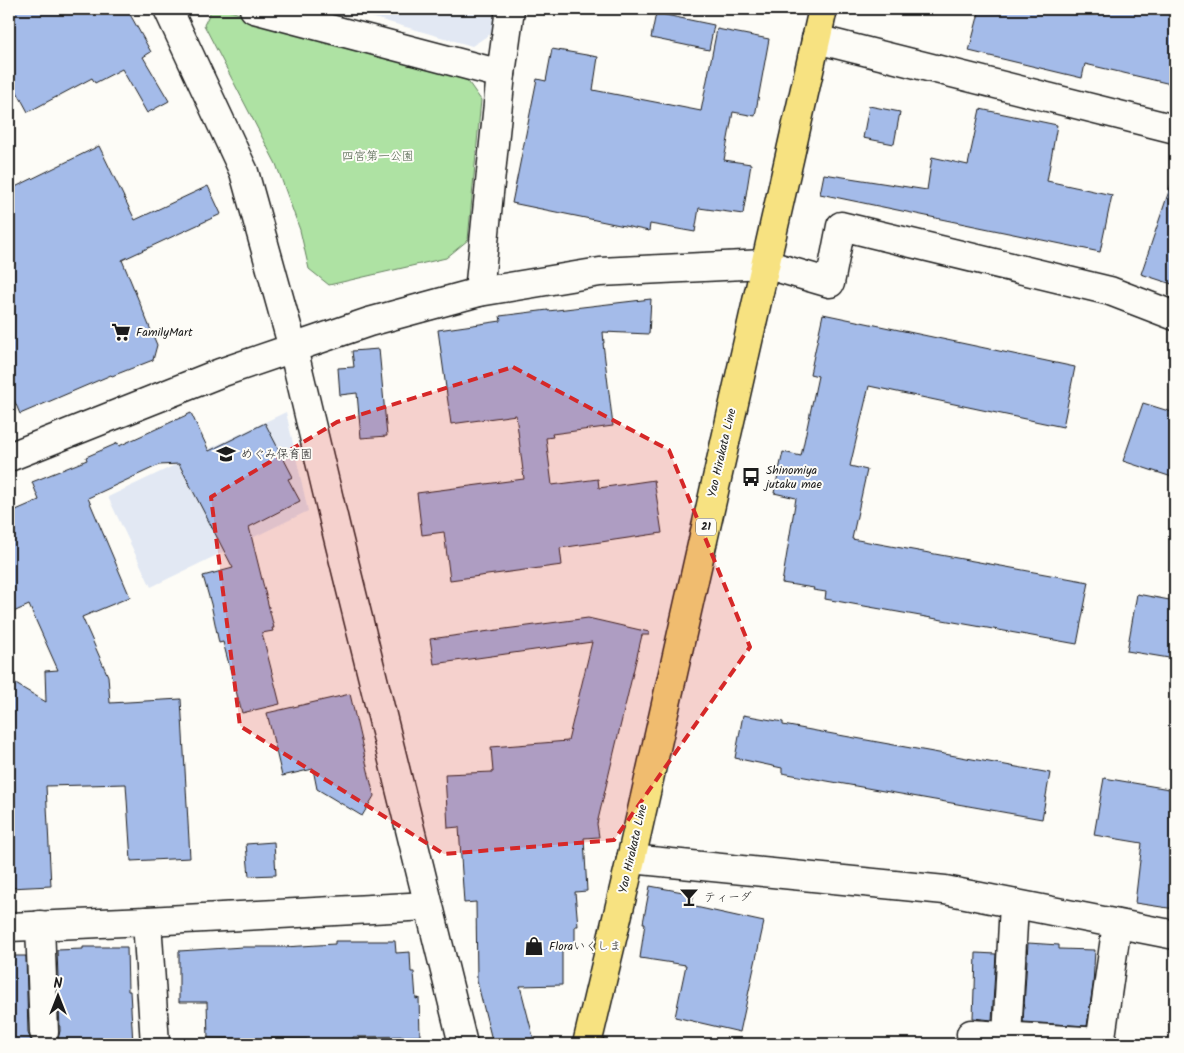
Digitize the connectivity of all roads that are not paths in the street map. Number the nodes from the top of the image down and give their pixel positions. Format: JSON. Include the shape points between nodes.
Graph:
{"nodes":[{"id":1,"x":168,"y":9,"type":"edge"},
{"id":2,"x":254,"y":9,"type":"edge"},
{"id":3,"x":510,"y":9,"type":"edge"},
{"id":4,"x":823,"y":9,"type":"edge"},
{"id":5,"x":816,"y":39,"type":"junction"},
{"id":6,"x":501,"y":74,"type":"junction"},
{"id":7,"x":1175,"y":129,"type":"edge"},
{"id":8,"x":765,"y":264,"type":"junction"},
{"id":9,"x":479,"y":292,"type":"junction"},
{"id":10,"x":1175,"y":316,"type":"edge"},
{"id":11,"x":293,"y":348,"type":"junction"},
{"id":12,"x":9,"y":457,"type":"edge"},
{"id":13,"x":631,"y":859,"type":"junction"},
{"id":14,"x":1014,"y":904,"type":"junction"},
{"id":15,"x":428,"y":906,"type":"junction"},
{"id":16,"x":147,"y":921,"type":"junction"},
{"id":17,"x":1117,"y":924,"type":"junction"},
{"id":18,"x":40,"y":925,"type":"junction"},
{"id":19,"x":9,"y":927,"type":"edge"},
{"id":20,"x":1175,"y":935,"type":"edge"},
{"id":21,"x":44,"y":1032,"type":"dead end"},
{"id":22,"x":971,"y":1034,"type":"dead end"},
{"id":23,"x":1007,"y":1037,"type":"junction"},
{"id":24,"x":1100,"y":1043,"type":"edge"},
{"id":25,"x":155,"y":1044,"type":"edge"},
{"id":26,"x":463,"y":1044,"type":"edge"},
{"id":27,"x":587,"y":1044,"type":"edge"}],
"edges":[{"from":1,"to":11,"type":"street","via":[[244,172]]},
{"from":2,"to":6,"type":"street"},
{"from":3,"to":6,"type":"street"},
{"from":4,"to":5,"type":"main road","name":"Yao Hirakata Line","number":"21"},
{"from":5,"to":7,"type":"street"},
{"from":5,"to":8,"type":"main road","name":"Yao Hirakata Line","number":"21"},
{"from":6,"to":9,"type":"street"},
{"from":8,"to":9,"type":"street","via":[[600,272]]},
{"from":8,"to":10,"type":"street","via":[[830,283],[841,226],[1110,290]]},
{"from":8,"to":13,"type":"main road","name":"Yao Hirakata Line","number":"21"},
{"from":9,"to":11,"type":"street","via":[[369,322]]},
{"from":11,"to":12,"type":"street","via":[[220,373]]},
{"from":11,"to":15,"type":"street"},
{"from":13,"to":14,"type":"street","via":[[945,890]]},
{"from":13,"to":27,"type":"main road","name":"Yao Hirakata Line","number":"21"},
{"from":14,"to":17,"type":"street"},
{"from":14,"to":23,"type":"street"},
{"from":15,"to":16,"type":"street"},
{"from":15,"to":26,"type":"street"},
{"from":16,"to":18,"type":"street"},
{"from":16,"to":25,"type":"street"},
{"from":17,"to":20,"type":"street"},
{"from":17,"to":24,"type":"street"},
{"from":18,"to":19,"type":"street"},
{"from":18,"to":21,"type":"street"},
{"from":22,"to":23,"type":"street"},
{"from":23,"to":24,"type":"street"}]}
